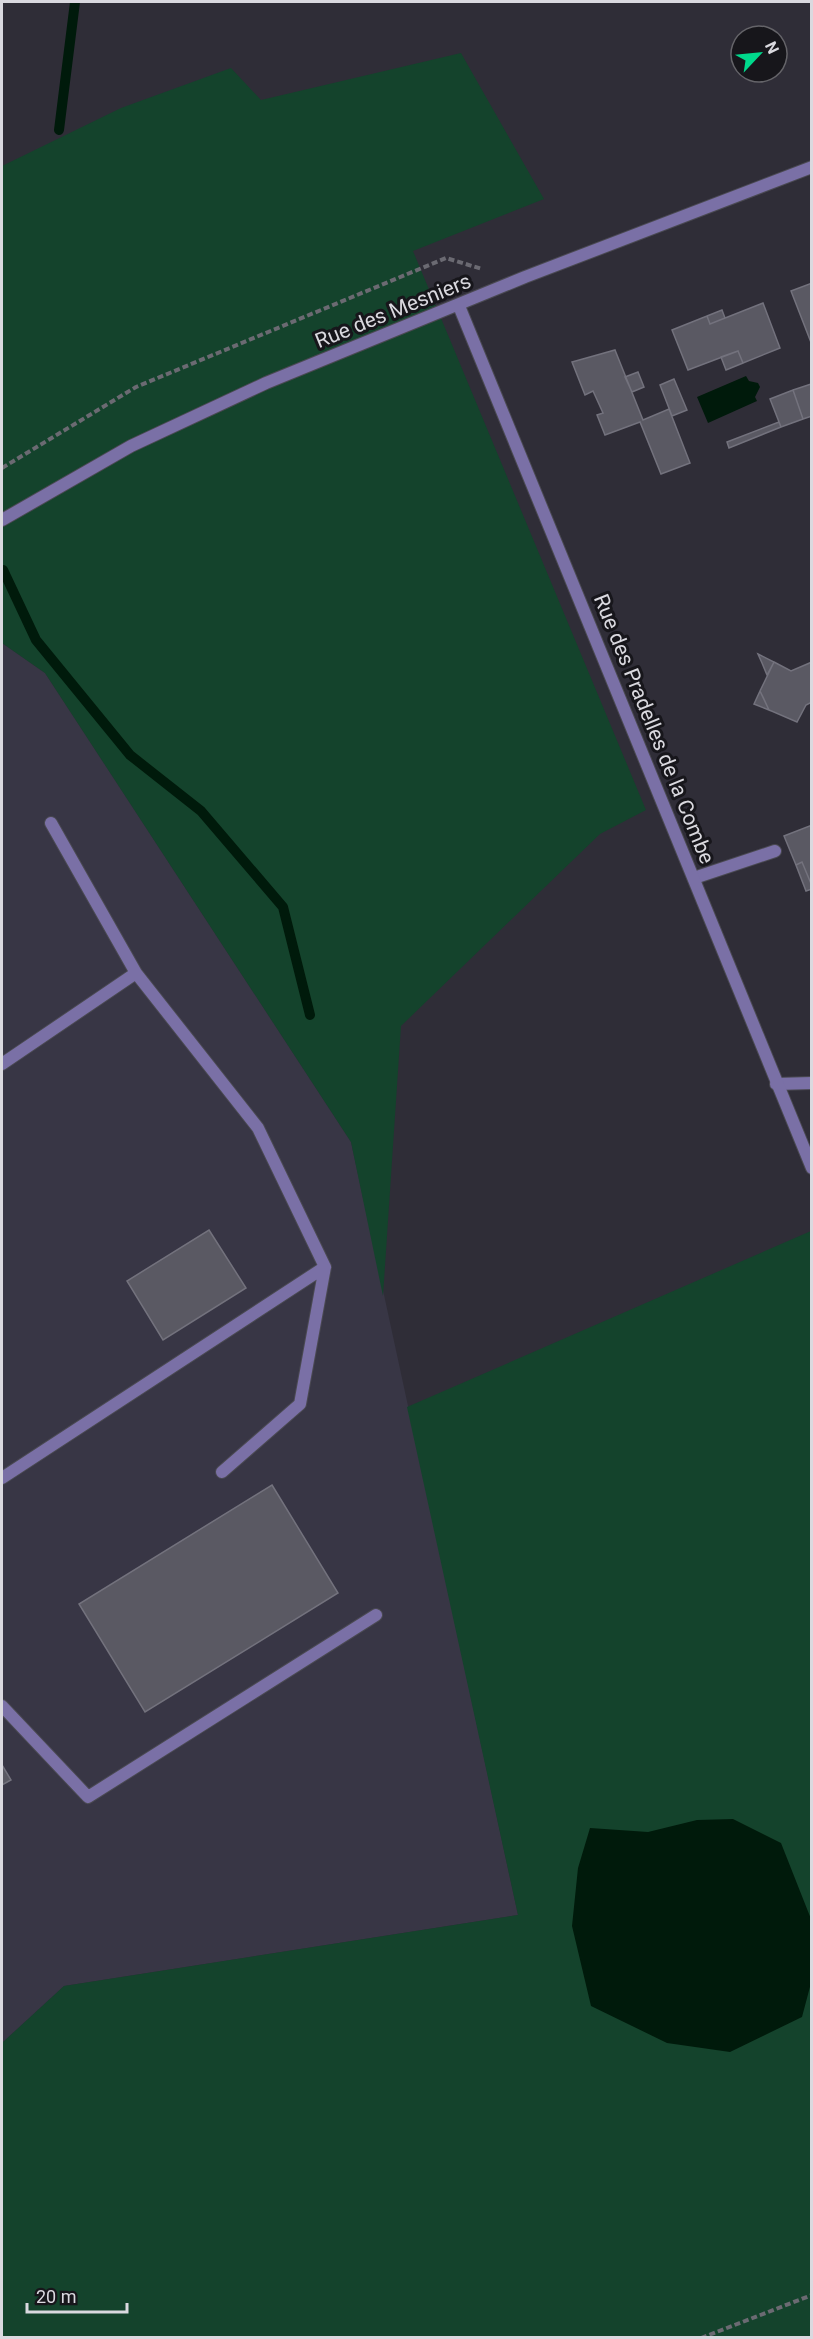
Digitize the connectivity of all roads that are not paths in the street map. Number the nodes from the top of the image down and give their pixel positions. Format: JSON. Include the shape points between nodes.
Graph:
{"nodes":[{"id":1,"x":812,"y":167,"type":"edge"},
{"id":2,"x":459,"y":306,"type":"junction"},
{"id":3,"x":2,"y":520,"type":"edge"},
{"id":4,"x":51,"y":823,"type":"dead end"},
{"id":5,"x":775,"y":851,"type":"dead end"},
{"id":6,"x":694,"y":878,"type":"junction"},
{"id":7,"x":136,"y":973,"type":"junction"},
{"id":8,"x":2,"y":1064,"type":"edge"},
{"id":9,"x":812,"y":1083,"type":"edge"},
{"id":10,"x":777,"y":1084,"type":"junction"},
{"id":11,"x":812,"y":1168,"type":"edge"},
{"id":12,"x":325,"y":1267,"type":"junction"},
{"id":13,"x":222,"y":1472,"type":"dead end"},
{"id":14,"x":2,"y":1478,"type":"edge"},
{"id":15,"x":376,"y":1615,"type":"dead end"},
{"id":16,"x":2,"y":1706,"type":"edge"}],
"edges":[{"from":1,"to":2,"type":"street","name":"Rue des Mesniers"},
{"from":2,"to":3,"type":"street","name":"Rue des Mesniers","via":[[266,383],[142,441]]},
{"from":2,"to":6,"type":"street","name":"Rue des Pradelles de la Combe"},
{"from":4,"to":7,"type":"street"},
{"from":5,"to":6,"type":"street"},
{"from":6,"to":10,"type":"street","name":"Rue des Pradelles de la Combe"},
{"from":7,"to":8,"type":"street"},
{"from":7,"to":12,"type":"street","via":[[258,1128]]},
{"from":9,"to":10,"type":"street"},
{"from":10,"to":11,"type":"street","name":"Rue des Pradelles de la Combe"},
{"from":12,"to":13,"type":"street","via":[[300,1404]]},
{"from":12,"to":14,"type":"street"},
{"from":15,"to":16,"type":"street","via":[[88,1797]]}]}
